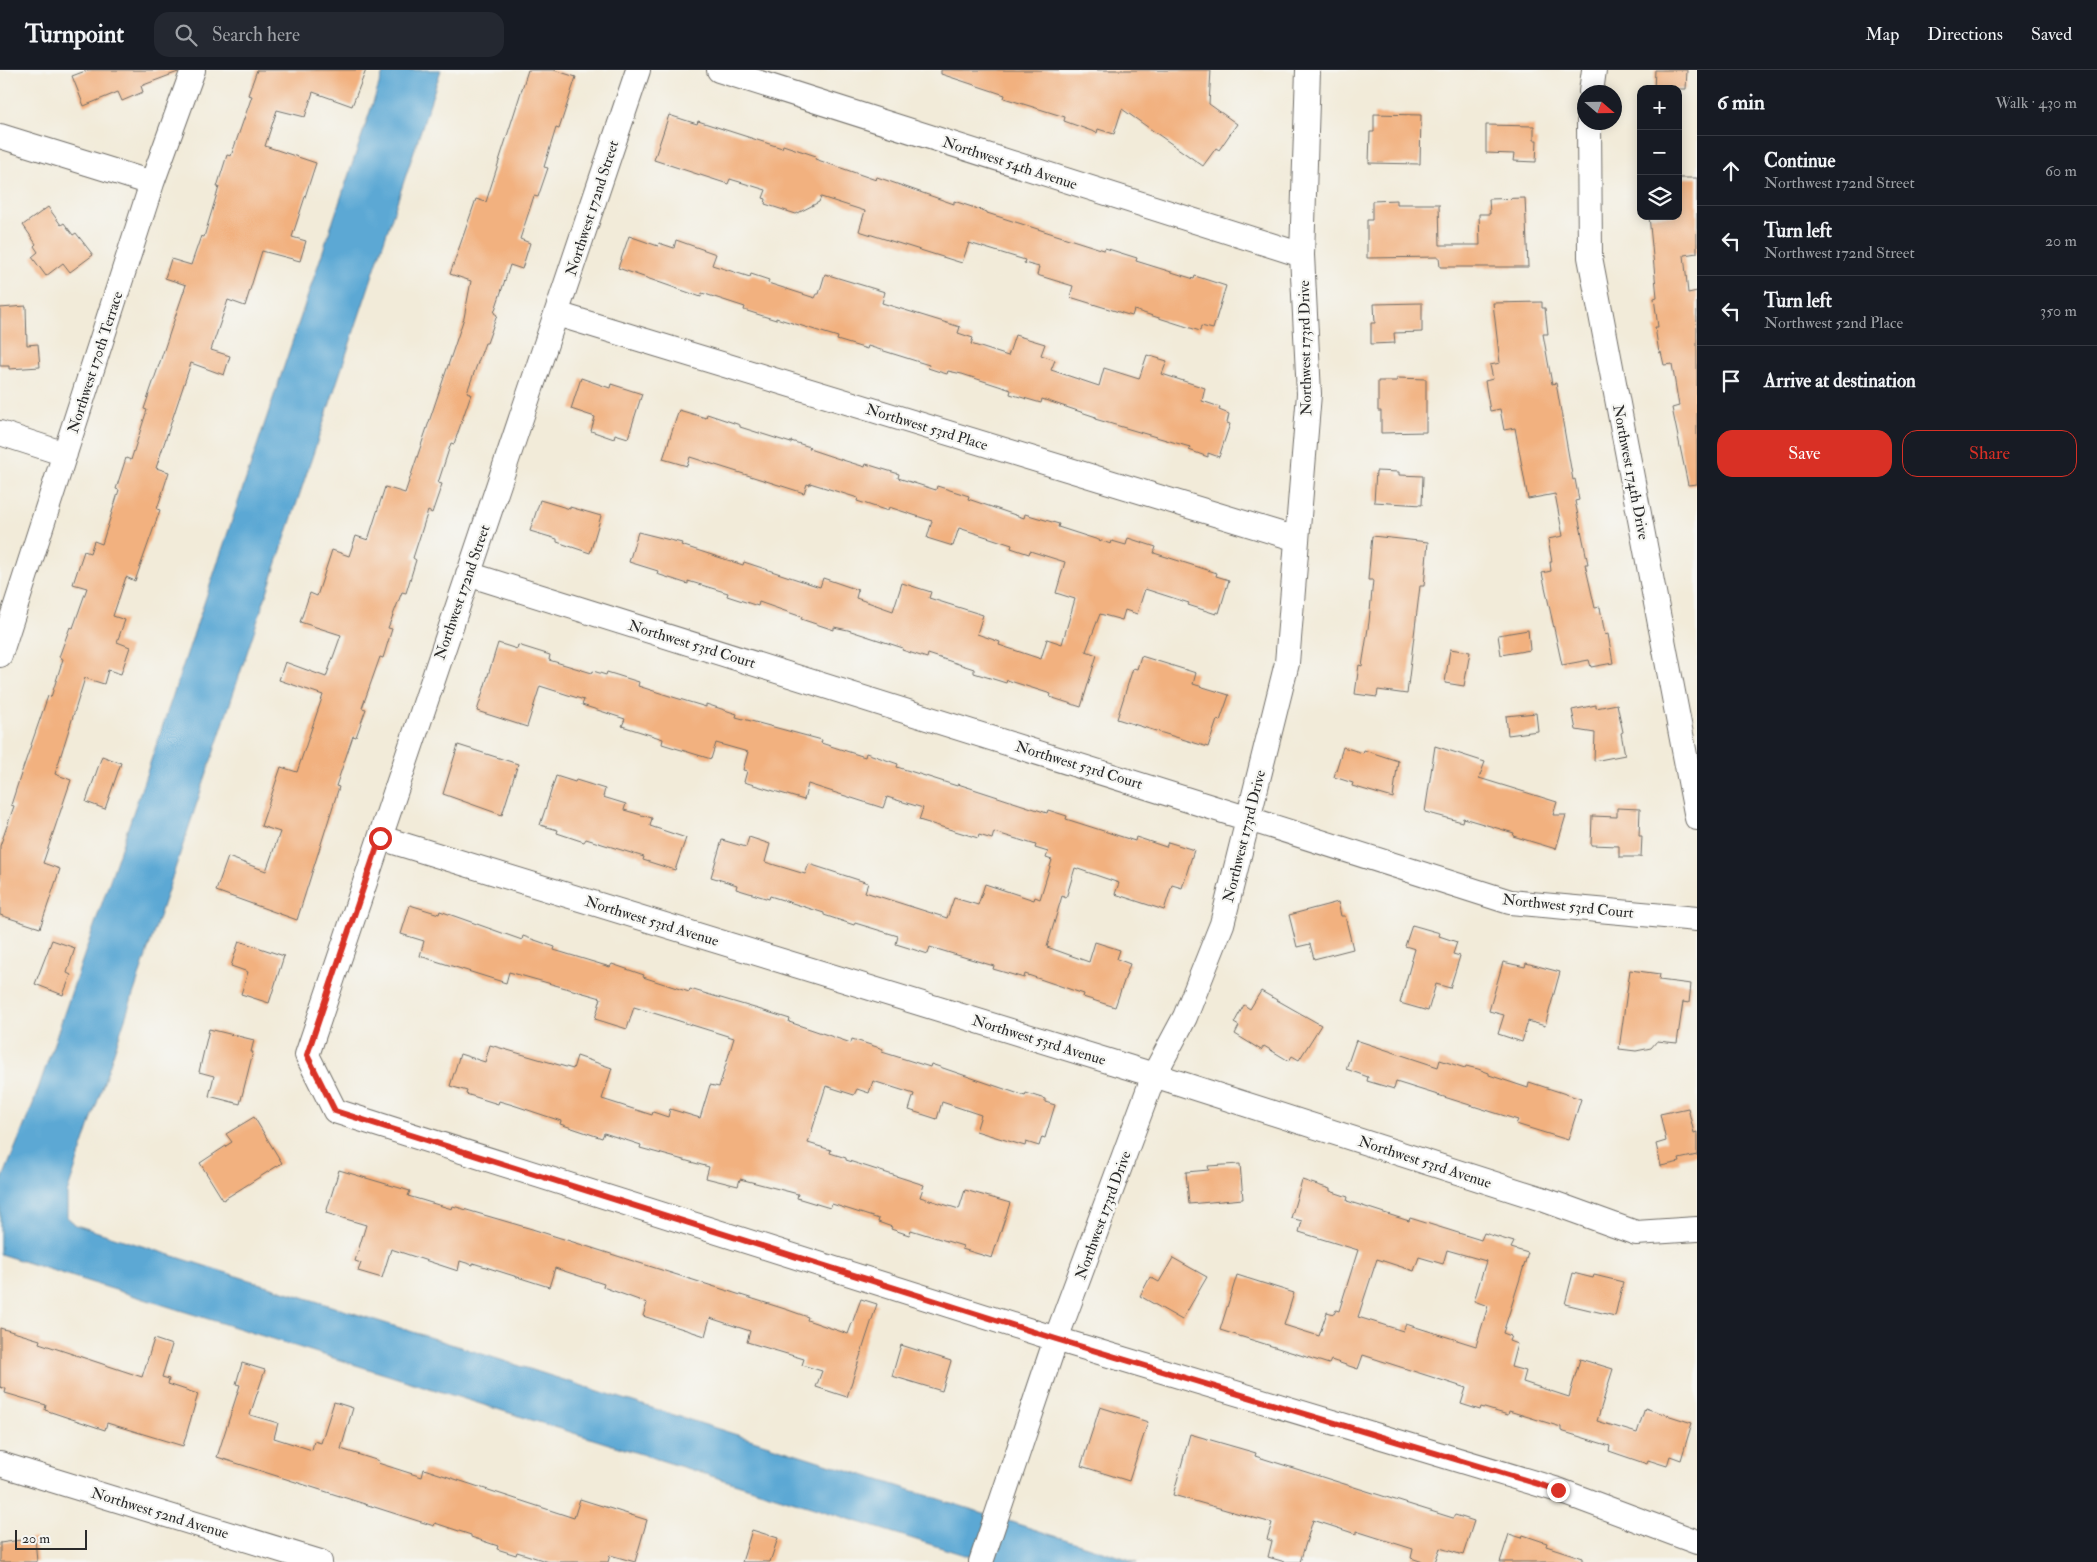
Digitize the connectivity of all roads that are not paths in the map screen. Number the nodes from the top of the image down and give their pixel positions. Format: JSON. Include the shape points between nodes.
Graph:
{"nodes":[{"id":1,"x":193,"y":70,"type":"edge"},
{"id":2,"x":638,"y":70,"type":"edge"},
{"id":3,"x":718,"y":70,"type":"edge"},
{"id":4,"x":1308,"y":70,"type":"edge"},
{"id":5,"x":1594,"y":70,"type":"edge"},
{"id":6,"x":1592,"y":85,"type":"edge"},
{"id":7,"x":1589,"y":130,"type":"edge"},
{"id":8,"x":0,"y":136,"type":"edge"},
{"id":9,"x":152,"y":183,"type":"junction"},
{"id":10,"x":1302,"y":255,"type":"junction"},
{"id":11,"x":557,"y":314,"type":"junction"},
{"id":12,"x":0,"y":432,"type":"edge"},
{"id":13,"x":65,"y":454,"type":"junction"},
{"id":14,"x":1297,"y":539,"type":"junction"},
{"id":15,"x":468,"y":574,"type":"junction"},
{"id":16,"x":0,"y":655,"type":"edge"},
{"id":17,"x":1249,"y":818,"type":"junction"},
{"id":18,"x":1697,"y":818,"type":"edge"},
{"id":19,"x":380,"y":838,"type":"junction"},
{"id":20,"x":1697,"y":919,"type":"edge"},
{"id":21,"x":1154,"y":1075,"type":"junction"},
{"id":22,"x":1697,"y":1229,"type":"edge"},
{"id":23,"x":1056,"y":1339,"type":"junction"},
{"id":24,"x":0,"y":1464,"type":"edge"},
{"id":25,"x":1697,"y":1542,"type":"edge"},
{"id":26,"x":320,"y":1562,"type":"edge"},
{"id":27,"x":981,"y":1562,"type":"edge"}],
"edges":[{"from":1,"to":9,"type":"street","name":"Northwest 170th Terrace"},
{"from":2,"to":11,"type":"street","name":"Northwest 172nd Street"},
{"from":3,"to":10,"type":"street","name":"Northwest 54th Avenue"},
{"from":4,"to":10,"type":"street","name":"Northwest 173rd Drive"},
{"from":5,"to":6,"type":"street"},
{"from":7,"to":18,"type":"street","name":"Northwest 174th Drive","via":[[1590,257]]},
{"from":8,"to":9,"type":"street"},
{"from":9,"to":13,"type":"street","name":"Northwest 170th Terrace"},
{"from":10,"to":14,"type":"street","name":"Northwest 173rd Drive","via":[[1309,394]]},
{"from":11,"to":14,"type":"street","name":"Northwest 53rd Place"},
{"from":11,"to":15,"type":"street","name":"Northwest 172nd Street"},
{"from":12,"to":13,"type":"street"},
{"from":13,"to":16,"type":"street","name":"Northwest 170th Terrace"},
{"from":14,"to":17,"type":"street","name":"Northwest 173rd Drive","via":[[1287,662]]},
{"from":15,"to":17,"type":"street","name":"Northwest 53rd Court"},
{"from":15,"to":19,"type":"street","name":"Northwest 172nd Street"},
{"from":17,"to":20,"type":"street","name":"Northwest 53rd Court","via":[[1510,902]]},
{"from":17,"to":21,"type":"street","name":"Northwest 173rd Drive","via":[[1222,924],[1185,1017]]},
{"from":19,"to":21,"type":"street","name":"Northwest 53rd Avenue"},
{"from":19,"to":23,"type":"street","name":"Northwest 172nd Street","via":[[307,1055],[335,1111]]},
{"from":21,"to":22,"type":"street","name":"Northwest 53rd Avenue","via":[[1542,1199],[1636,1233]]},
{"from":21,"to":23,"type":"street","name":"Northwest 173rd Drive"},
{"from":23,"to":25,"type":"street","via":[[1558,1490]]},
{"from":23,"to":27,"type":"street","name":"Northwest 173rd Drive"},
{"from":24,"to":26,"type":"street","name":"Northwest 52nd Avenue"}]}
